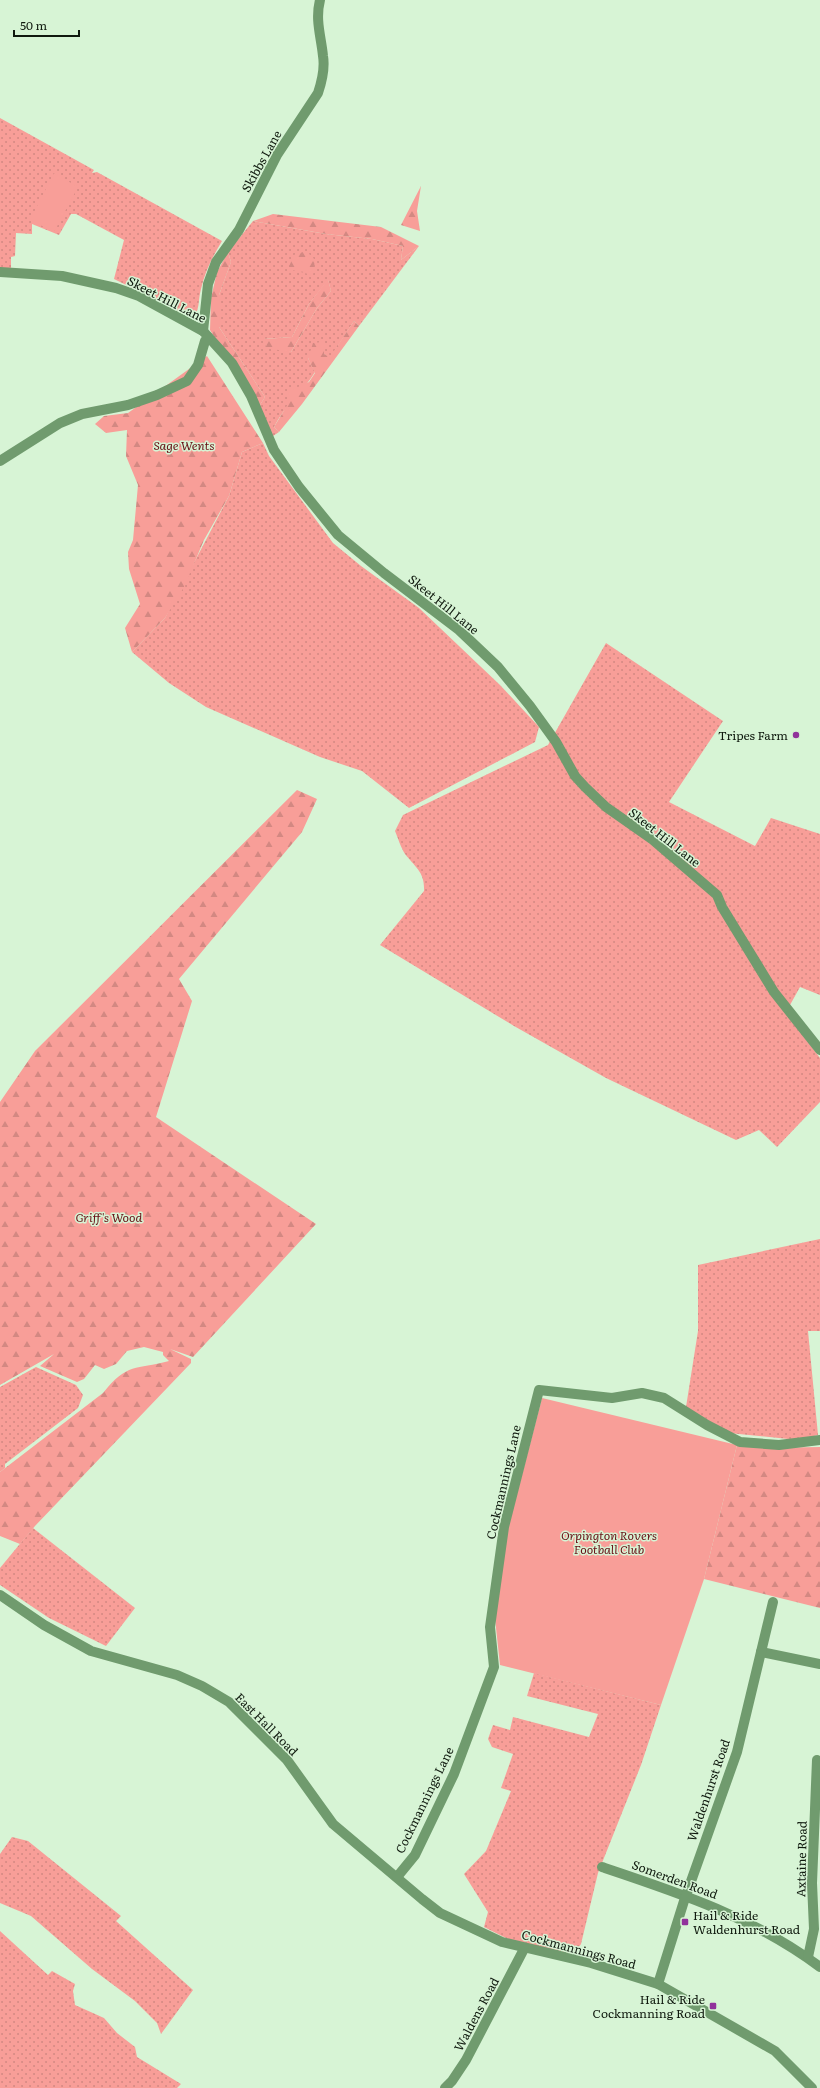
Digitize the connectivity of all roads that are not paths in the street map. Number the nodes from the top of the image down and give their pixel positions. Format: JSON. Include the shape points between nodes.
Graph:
{"nodes":[{"id":1,"x":320,"y":0,"type":"edge"},
{"id":2,"x":0,"y":272,"type":"edge"},
{"id":3,"x":206,"y":334,"type":"junction"},
{"id":4,"x":0,"y":461,"type":"edge"},
{"id":5,"x":820,"y":1050,"type":"edge"},
{"id":6,"x":820,"y":1440,"type":"edge"},
{"id":7,"x":0,"y":1595,"type":"edge"},
{"id":8,"x":773,"y":1602,"type":"dead end"},
{"id":9,"x":761,"y":1652,"type":"junction"},
{"id":10,"x":820,"y":1664,"type":"edge"},
{"id":11,"x":817,"y":1760,"type":"dead end"},
{"id":12,"x":602,"y":1867,"type":"dead end"},
{"id":13,"x":397,"y":1876,"type":"junction"},
{"id":14,"x":686,"y":1895,"type":"junction"},
{"id":15,"x":524,"y":1949,"type":"junction"},
{"id":16,"x":808,"y":1957,"type":"junction"},
{"id":17,"x":820,"y":1967,"type":"edge"},
{"id":18,"x":658,"y":1984,"type":"junction"},
{"id":19,"x":445,"y":2088,"type":"edge"},
{"id":20,"x":812,"y":2088,"type":"edge"}],
"edges":[{"from":1,"to":3,"type":"street","name":"Skibbs Lane","via":[[317,25],[323,56],[318,93],[277,155],[245,220],[216,262],[208,284]]},
{"from":2,"to":3,"type":"street","name":"Skeet Hill Lane","via":[[62,276],[116,288],[138,296]]},
{"from":3,"to":4,"type":"street","name":"Skibbs Lane","via":[[198,365],[187,381],[158,395],[128,405],[82,414],[60,423]]},
{"from":3,"to":5,"type":"street","name":"Skeet Hill Lane","via":[[232,363],[251,396],[274,450],[324,519],[354,549],[459,630],[498,667],[530,706],[585,787],[606,807],[653,840],[717,895],[774,992]]},
{"from":6,"to":13,"type":"street","name":"Cockmannings Lane","via":[[779,1444],[740,1442],[664,1398],[642,1392],[612,1398],[539,1390],[504,1527],[490,1627],[494,1667],[454,1774],[415,1855]]},
{"from":7,"to":13,"type":"street","name":"East Hall Road","via":[[44,1625],[91,1651],[177,1675],[229,1702],[286,1760],[333,1824]]},
{"from":8,"to":9,"type":"street","name":"Waldenhurst Road"},
{"from":9,"to":10,"type":"street"},
{"from":9,"to":14,"type":"street","name":"Waldenhurst Road","via":[[737,1752]]},
{"from":11,"to":16,"type":"street","name":"Axtaine Road","via":[[812,1883],[814,1929]]},
{"from":12,"to":14,"type":"street","name":"Somerden Road"},
{"from":13,"to":15,"type":"street","name":"Cockmannings Road","via":[[440,1913],[502,1942]]},
{"from":14,"to":16,"type":"street","name":"Somerden Road","via":[[750,1922]]},
{"from":14,"to":18,"type":"street","name":"Waldenhurst Road"},
{"from":15,"to":18,"type":"street","name":"Cockmannings Road","via":[[591,1963]]},
{"from":15,"to":19,"type":"street","name":"Waldens Road","via":[[466,2060]]},
{"from":16,"to":17,"type":"street","name":"Somerden Road"},
{"from":18,"to":20,"type":"street","name":"Cockmannings Road","via":[[775,2051]]}]}
